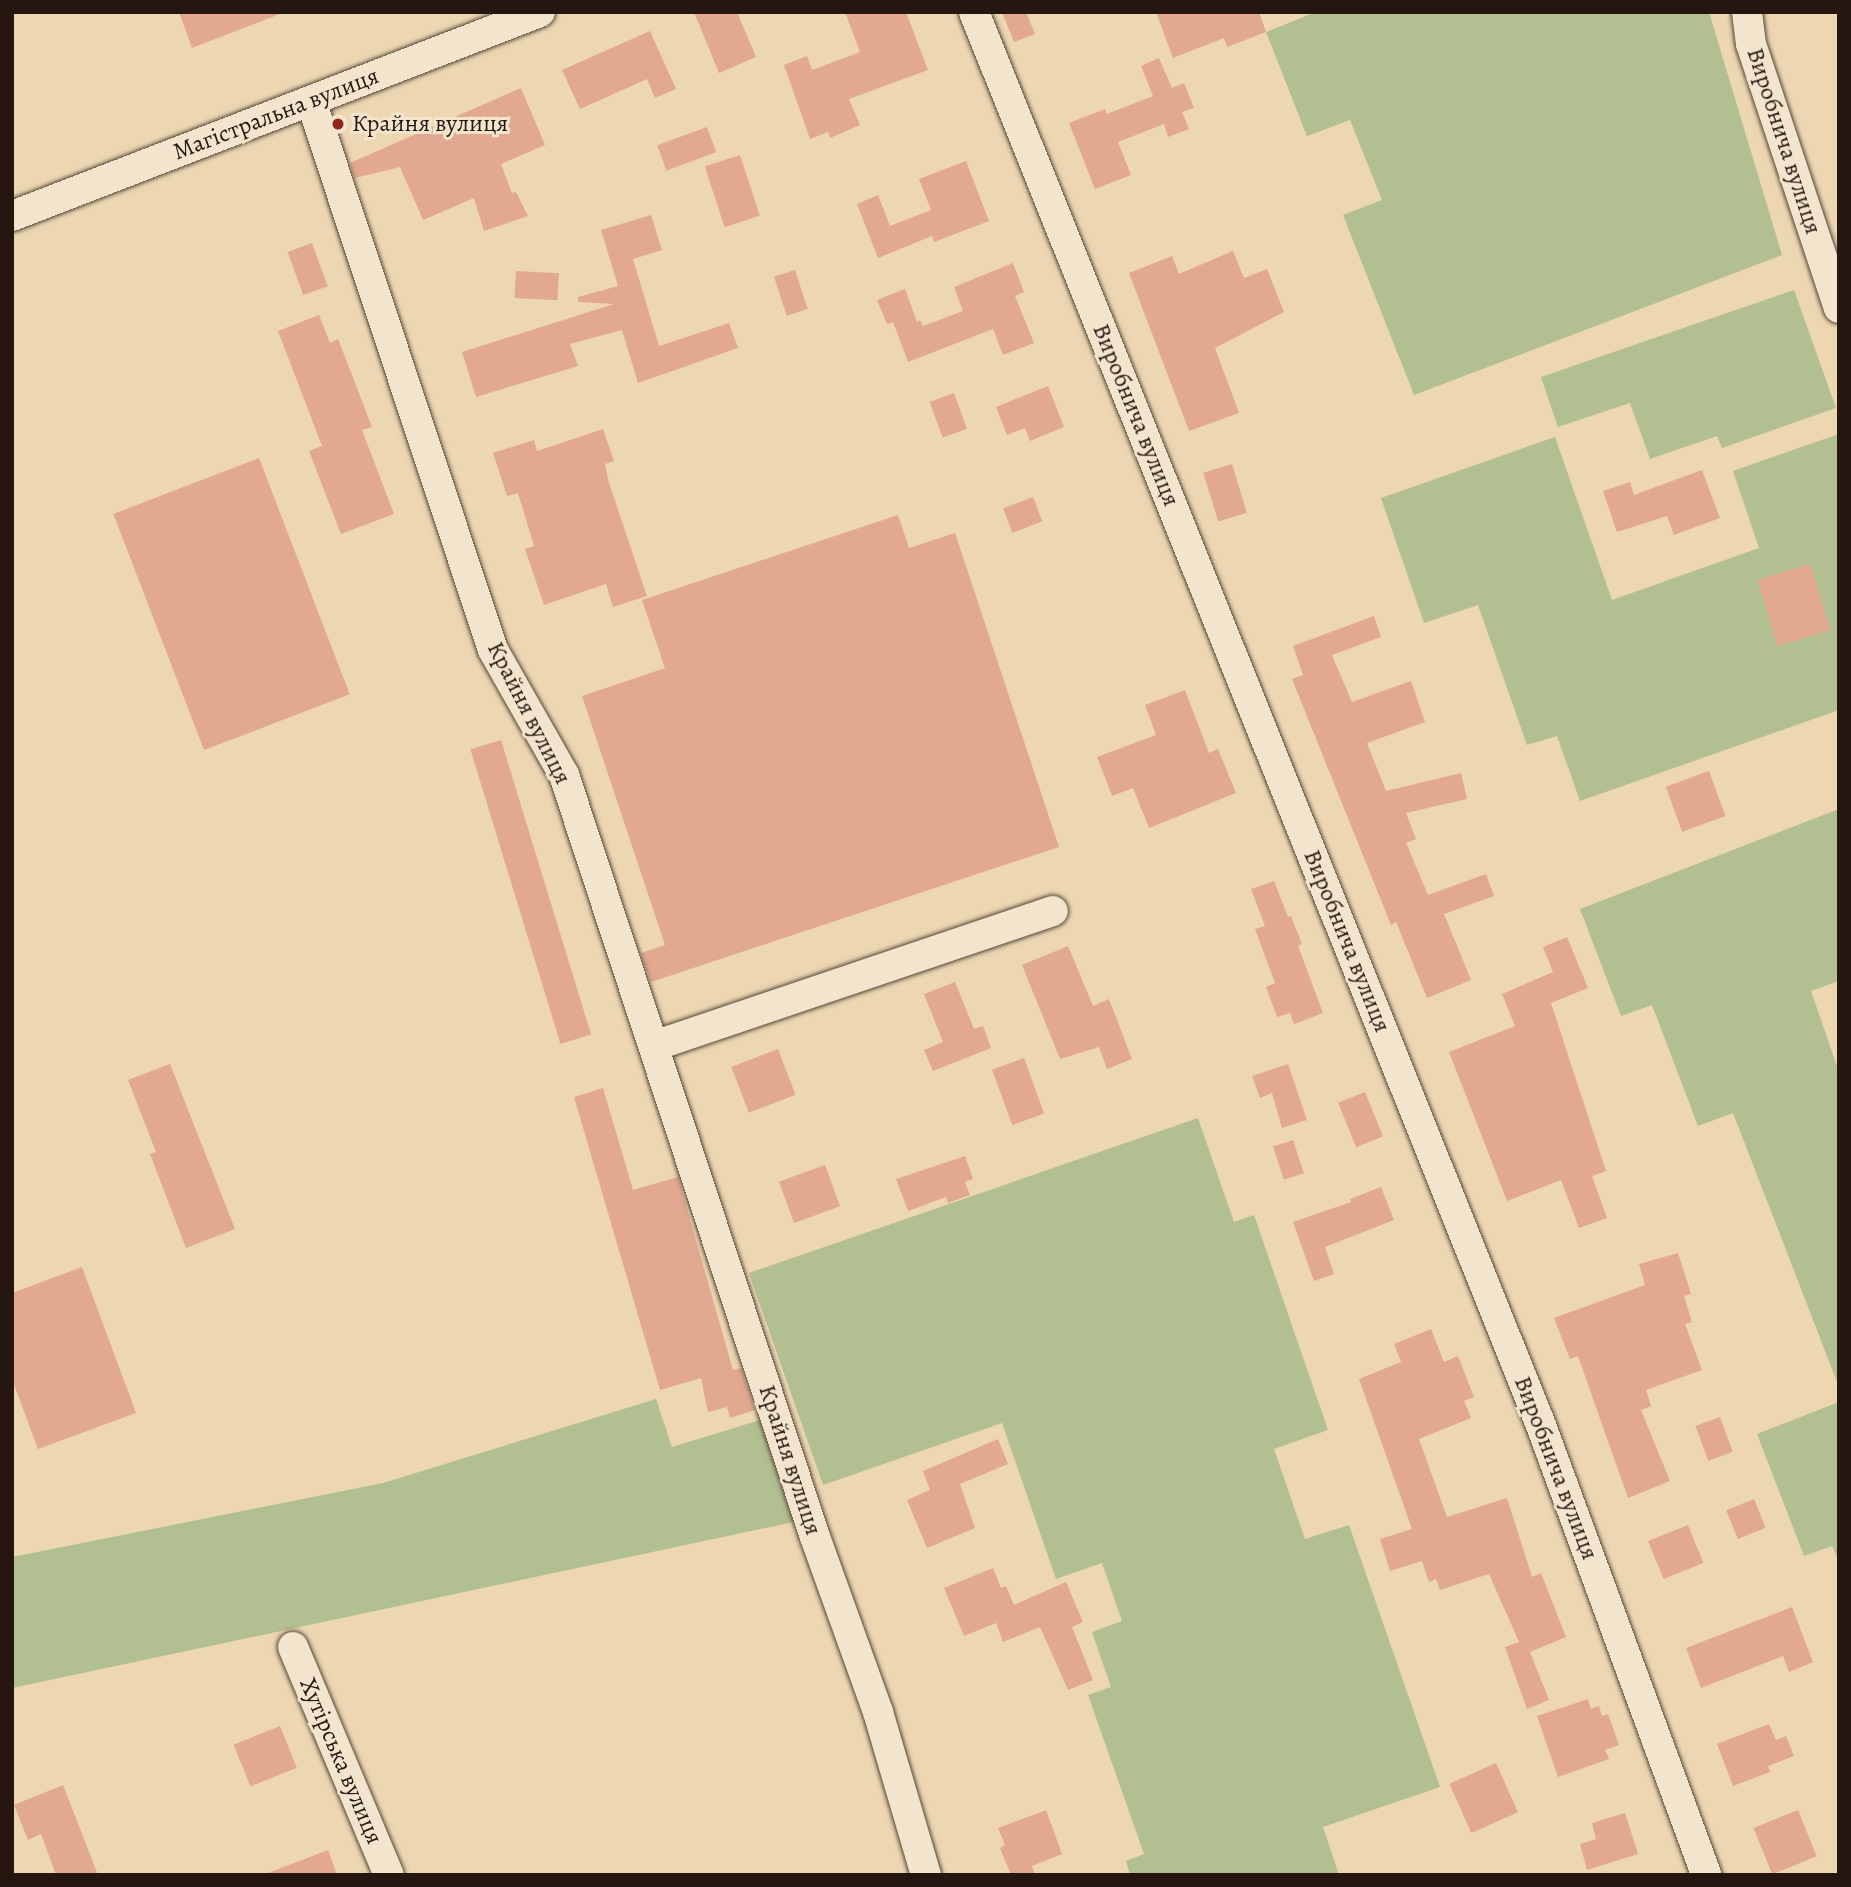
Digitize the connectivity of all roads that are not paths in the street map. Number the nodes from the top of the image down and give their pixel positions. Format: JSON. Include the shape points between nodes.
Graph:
{"nodes":[{"id":1,"x":540,"y":12,"type":"edge"},
{"id":2,"x":974,"y":12,"type":"edge"},
{"id":3,"x":1747,"y":12,"type":"edge"},
{"id":4,"x":311,"y":101,"type":"junction"},
{"id":5,"x":12,"y":216,"type":"edge"},
{"id":6,"x":1839,"y":309,"type":"edge"},
{"id":7,"x":1053,"y":911,"type":"dead end"},
{"id":8,"x":654,"y":1046,"type":"junction"},
{"id":9,"x":293,"y":1647,"type":"dead end"},
{"id":10,"x":388,"y":1875,"type":"edge"},
{"id":11,"x":926,"y":1875,"type":"edge"},
{"id":12,"x":1706,"y":1875,"type":"edge"}],
"edges":[{"from":1,"to":4,"type":"street","name":"Магістральна вулиця"},
{"from":2,"to":12,"type":"street","name":"Виробнича вулиця","via":[[1539,1420]]},
{"from":3,"to":6,"type":"street","name":"Виробнича вулиця","via":[[1751,44]]},
{"from":4,"to":5,"type":"street","name":"Магістральна вулиця"},
{"from":4,"to":8,"type":"street","name":"Крайня вулиця","via":[[493,650],[564,775]]},
{"from":7,"to":8,"type":"street"},
{"from":8,"to":11,"type":"street","name":"Крайня вулиця","via":[[815,1537],[878,1712]]},
{"from":9,"to":10,"type":"street","name":"Хутірська вулиця"}]}
